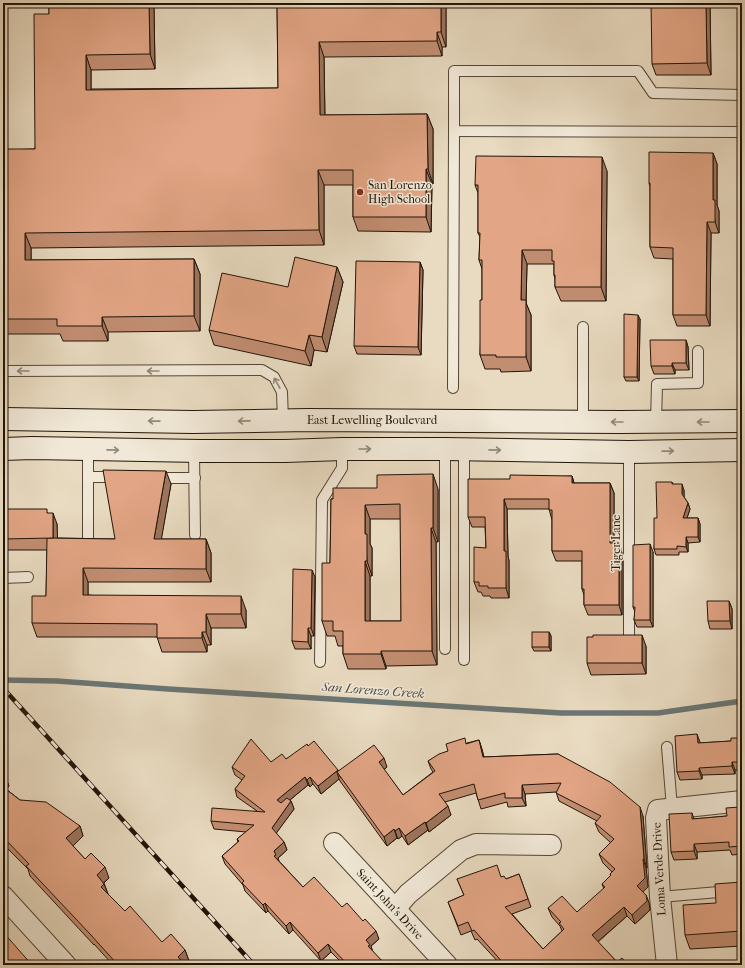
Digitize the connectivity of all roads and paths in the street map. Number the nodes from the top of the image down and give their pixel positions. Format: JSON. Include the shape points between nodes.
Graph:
{"nodes":[{"id":1,"x":742,"y":95,"type":"edge"},
{"id":2,"x":454,"y":131,"type":"junction"},
{"id":3,"x":742,"y":132,"type":"edge"},
{"id":4,"x":582,"y":327,"type":"dead end"},
{"id":5,"x":698,"y":351,"type":"dead end"},
{"id":6,"x":3,"y":371,"type":"edge"},
{"id":7,"x":453,"y":388,"type":"dead end"},
{"id":8,"x":3,"y":419,"type":"edge"},
{"id":9,"x":283,"y":421,"type":"junction"},
{"id":10,"x":742,"y":421,"type":"edge"},
{"id":11,"x":583,"y":422,"type":"junction"},
{"id":12,"x":656,"y":422,"type":"junction"},
{"id":13,"x":741,"y":448,"type":"edge"},
{"id":14,"x":3,"y":449,"type":"edge"},
{"id":15,"x":88,"y":449,"type":"junction"},
{"id":16,"x":342,"y":449,"type":"junction"},
{"id":17,"x":455,"y":449,"type":"junction"},
{"id":18,"x":194,"y":451,"type":"junction"},
{"id":19,"x":284,"y":451,"type":"junction"},
{"id":20,"x":629,"y":452,"type":"junction"},
{"id":21,"x":88,"y":477,"type":"junction"},
{"id":22,"x":126,"y":477,"type":"edge"},
{"id":23,"x":149,"y":478,"type":"edge"},
{"id":24,"x":195,"y":478,"type":"junction"},
{"id":25,"x":195,"y":535,"type":"dead end"},
{"id":26,"x":88,"y":546,"type":"edge"},
{"id":27,"x":28,"y":577,"type":"dead end"},
{"id":28,"x":3,"y":578,"type":"edge"},
{"id":29,"x":629,"y":635,"type":"edge"},
{"id":30,"x":445,"y":649,"type":"dead end"},
{"id":31,"x":464,"y":660,"type":"dead end"},
{"id":32,"x":320,"y":662,"type":"dead end"},
{"id":33,"x":667,"y":747,"type":"dead end"},
{"id":34,"x":742,"y":801,"type":"edge"},
{"id":35,"x":672,"y":808,"type":"junction"},
{"id":36,"x":334,"y":843,"type":"dead end"},
{"id":37,"x":551,"y":845,"type":"dead end"},
{"id":38,"x":742,"y":890,"type":"edge"},
{"id":39,"x":3,"y":896,"type":"edge"},
{"id":40,"x":660,"y":897,"type":"junction"},
{"id":41,"x":395,"y":909,"type":"junction"},
{"id":42,"x":66,"y":965,"type":"edge"},
{"id":43,"x":447,"y":965,"type":"edge"},
{"id":44,"x":666,"y":965,"type":"edge"}],
"edges":[{"from":1,"to":2,"type":"lane","via":[[653,93],[638,72],[454,71]]},
{"from":2,"to":3,"type":"lane"},
{"from":2,"to":7,"type":"lane"},
{"from":4,"to":11,"type":"lane"},
{"from":5,"to":12,"type":"lane","via":[[698,383],[657,384]]},
{"from":9,"to":6,"type":"lane","one_way":true,"via":[[282,392],[274,377],[262,370]]},
{"from":9,"to":8,"type":"main road","name":"East Lewelling Boulevard","one_way":true},
{"from":9,"to":11,"type":"main road","name":"East Lewelling Boulevard"},
{"from":9,"to":19,"type":"main road"},
{"from":10,"to":12,"type":"main road","name":"East Lewelling Boulevard","one_way":true},
{"from":12,"to":11,"type":"main road","name":"East Lewelling Boulevard","one_way":true},
{"from":20,"to":13,"type":"main road","one_way":true},
{"from":14,"to":15,"type":"main road"},
{"from":15,"to":18,"type":"main road","one_way":true},
{"from":15,"to":21,"type":"lane"},
{"from":16,"to":17,"type":"main road","one_way":true},
{"from":16,"to":19,"type":"main road"},
{"from":16,"to":32,"type":"lane","via":[[342,468],[322,500]]},
{"from":17,"to":20,"type":"main road","one_way":true},
{"from":17,"to":30,"type":"lane"},
{"from":17,"to":31,"type":"lane"},
{"from":18,"to":19,"type":"main road"},
{"from":18,"to":24,"type":"lane"},
{"from":20,"to":29,"type":"lane","name":"Tiger Lane"},
{"from":21,"to":22,"type":"lane"},
{"from":21,"to":26,"type":"lane"},
{"from":23,"to":24,"type":"lane"},
{"from":24,"to":25,"type":"lane"},
{"from":27,"to":28,"type":"lane"},
{"from":33,"to":35,"type":"lane"},
{"from":34,"to":35,"type":"street","name":"Loma Verde Drive"},
{"from":35,"to":40,"type":"street","name":"Loma Verde Drive","via":[[658,810],[656,818]]},
{"from":36,"to":41,"type":"street","name":"Saint John's Drive"},
{"from":37,"to":41,"type":"street","via":[[476,844],[461,850],[408,894]]},
{"from":38,"to":40,"type":"lane"},
{"from":39,"to":42,"type":"street"},
{"from":40,"to":44,"type":"street","name":"Loma Verde Drive"},
{"from":41,"to":43,"type":"street","name":"Saint John's Drive"}]}
